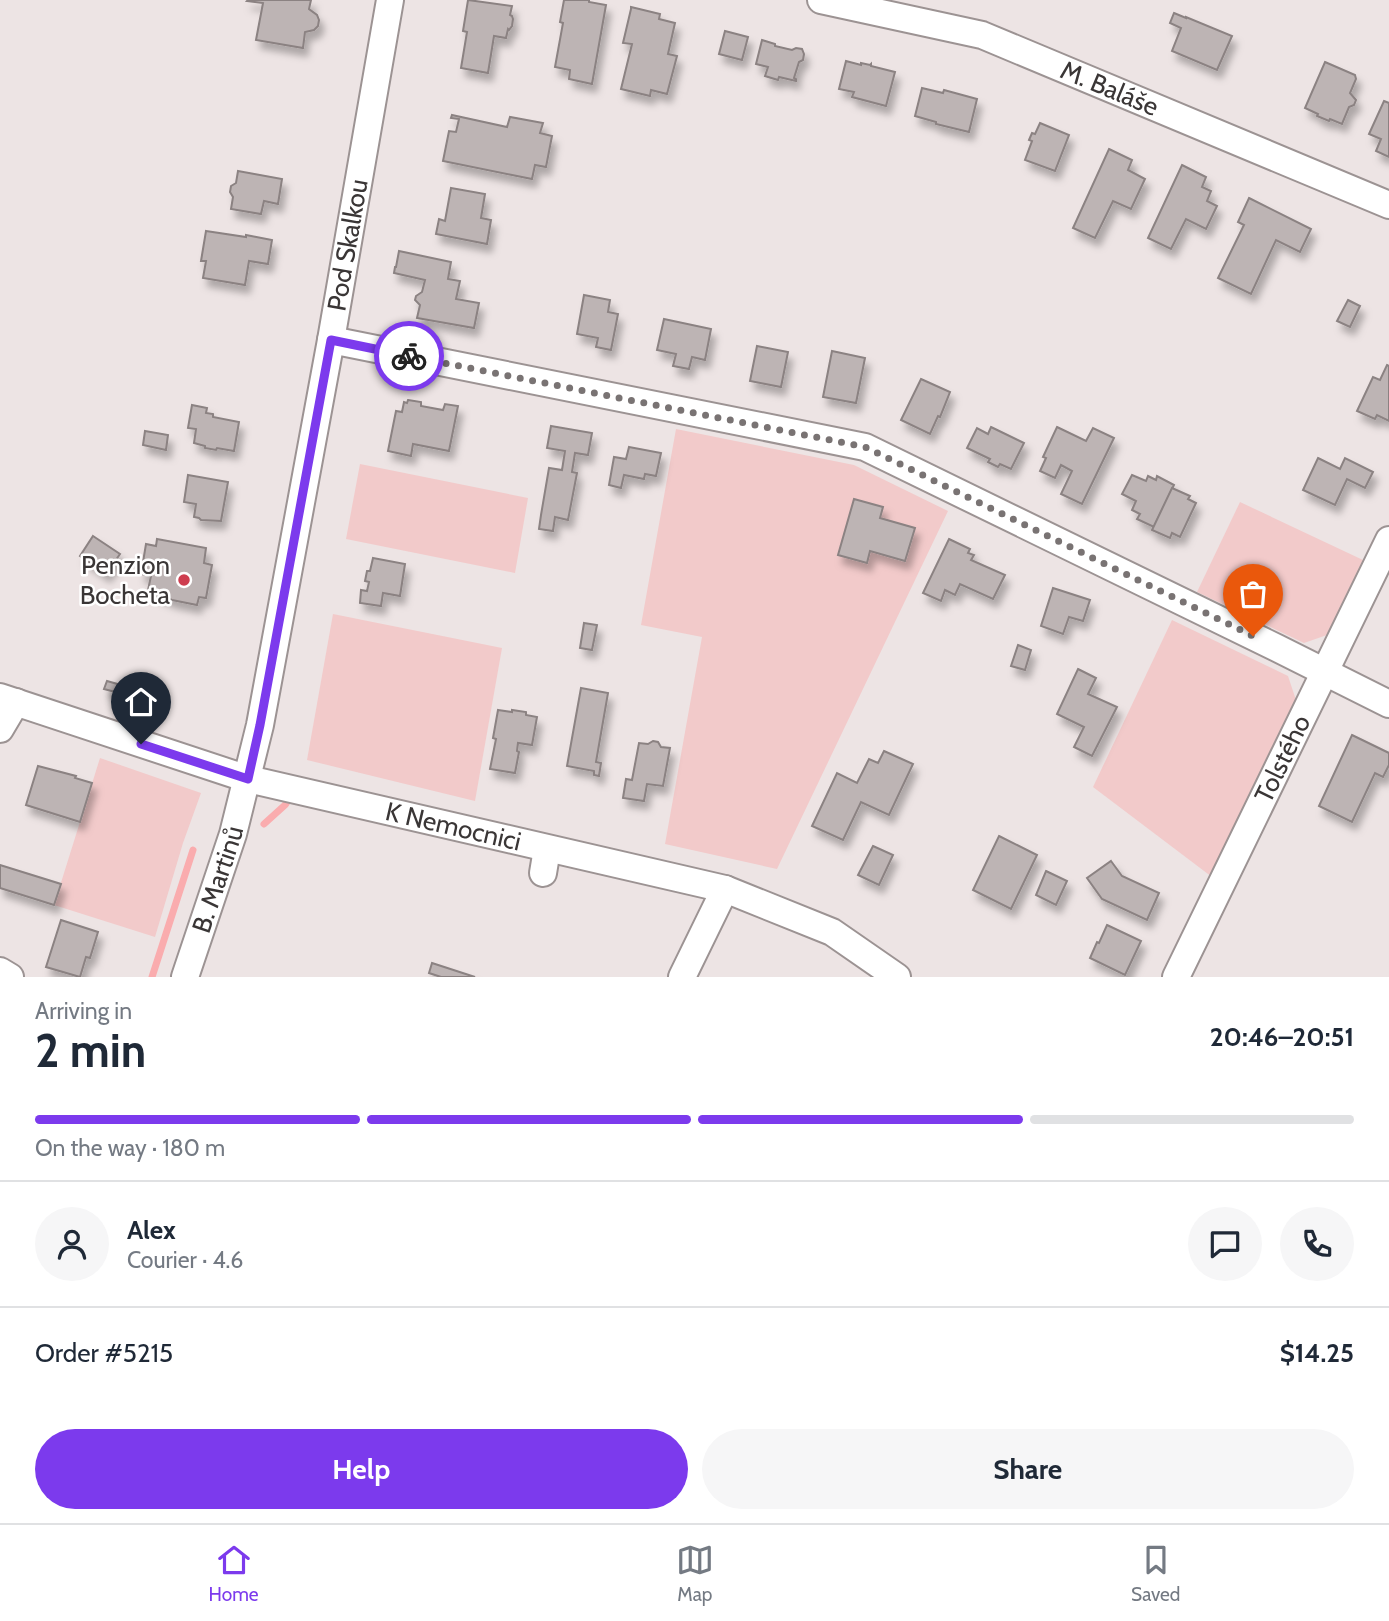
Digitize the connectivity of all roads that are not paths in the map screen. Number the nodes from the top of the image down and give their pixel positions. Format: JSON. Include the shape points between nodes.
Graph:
{"nodes":[{"id":1,"x":390,"y":0,"type":"edge"},
{"id":2,"x":821,"y":0,"type":"edge"},
{"id":3,"x":1389,"y":205,"type":"edge"},
{"id":4,"x":331,"y":340,"type":"junction"},
{"id":5,"x":1389,"y":540,"type":"edge"},
{"id":6,"x":1325,"y":672,"type":"junction"},
{"id":7,"x":8,"y":700,"type":"edge"},
{"id":8,"x":1389,"y":704,"type":"edge"},
{"id":9,"x":0,"y":729,"type":"edge"},
{"id":10,"x":248,"y":779,"type":"junction"},
{"id":11,"x":725,"y":889,"type":"junction"},
{"id":12,"x":0,"y":971,"type":"edge"},
{"id":13,"x":10,"y":977,"type":"edge"},
{"id":14,"x":185,"y":977,"type":"edge"},
{"id":15,"x":682,"y":977,"type":"edge"},
{"id":16,"x":897,"y":977,"type":"edge"},
{"id":17,"x":1176,"y":977,"type":"edge"}],
"edges":[{"from":1,"to":4,"type":"street","name":"Pod Skalkou"},
{"from":2,"to":3,"type":"street","name":"M. Baláše","via":[[982,35]]},
{"from":4,"to":6,"type":"street","via":[[865,447]]},
{"from":4,"to":10,"type":"street","name":"Pod Skalkou"},
{"from":5,"to":6,"type":"street","name":"Tolstého"},
{"from":6,"to":8,"type":"street"},
{"from":6,"to":17,"type":"street","name":"Tolstého"},
{"from":7,"to":9,"type":"street"},
{"from":7,"to":10,"type":"street","name":"K Nemocnici"},
{"from":10,"to":11,"type":"street","name":"K Nemocnici","via":[[545,861]]},
{"from":10,"to":14,"type":"street","name":"B. Martinů"},
{"from":11,"to":15,"type":"street"},
{"from":11,"to":16,"type":"street","name":"K Nemocnici","via":[[832,932]]},
{"from":12,"to":13,"type":"street"}]}
